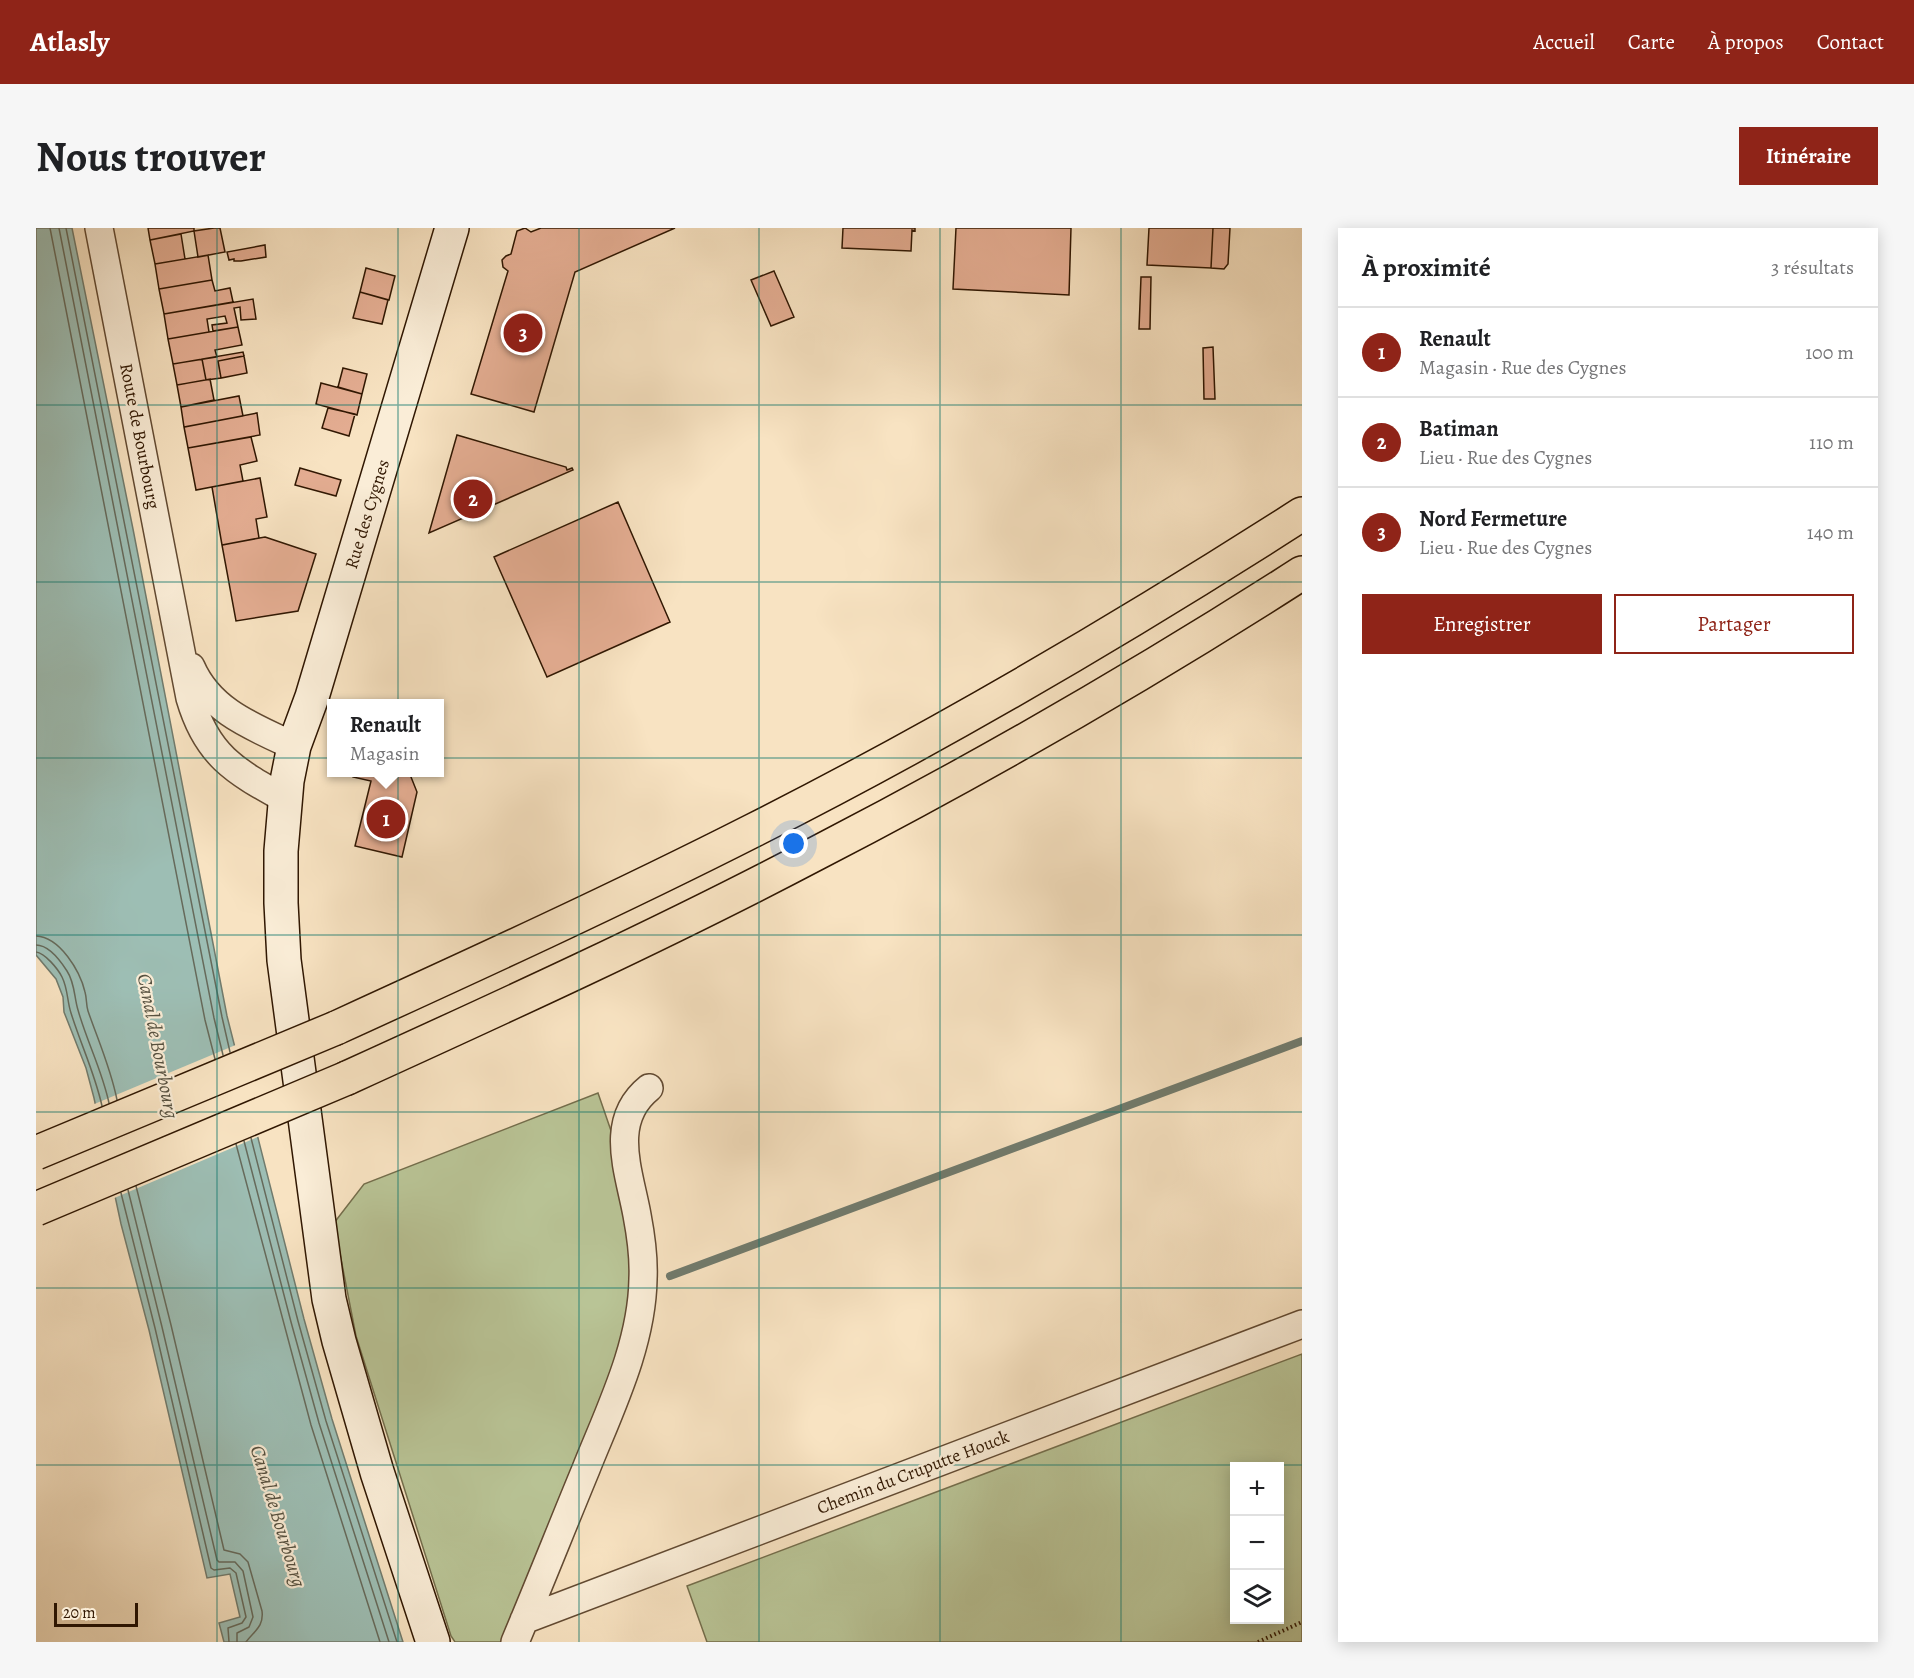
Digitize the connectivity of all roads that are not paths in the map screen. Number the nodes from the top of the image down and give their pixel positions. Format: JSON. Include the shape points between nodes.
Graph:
{"nodes":[{"id":1,"x":99,"y":228,"type":"edge"},
{"id":2,"x":452,"y":228,"type":"edge"},
{"id":3,"x":1302,"y":514,"type":"edge"},
{"id":4,"x":1302,"y":573,"type":"edge"},
{"id":5,"x":181,"y":645,"type":"junction"},
{"id":6,"x":294,"y":746,"type":"junction"},
{"id":7,"x":285,"y":799,"type":"junction"},
{"id":8,"x":649,"y":1088,"type":"dead end"},
{"id":9,"x":36,"y":1153,"type":"edge"},
{"id":10,"x":36,"y":1209,"type":"edge"},
{"id":11,"x":1302,"y":1324,"type":"edge"},
{"id":12,"x":519,"y":1631,"type":"edge"},
{"id":13,"x":433,"y":1642,"type":"edge"}],
"edges":[{"from":1,"to":5,"type":"street","name":"Route de Bourbourg"},
{"from":2,"to":6,"type":"main road","name":"Rue des Cygnes","via":[[312,698]]},
{"from":3,"to":9,"type":"highway","bridge":true,"via":[[1073,655],[755,830],[336,1028]]},
{"from":4,"to":10,"type":"highway","bridge":true,"via":[[1165,660],[818,853],[347,1078]]},
{"from":5,"to":6,"type":"street","name":"Route de Bourbourg","via":[[194,676],[210,698],[241,721]]},
{"from":5,"to":7,"type":"street","name":"Route de Bourbourg","via":[[190,698],[208,740],[238,772]]},
{"from":6,"to":7,"type":"main road","name":"Rue des Cygnes"},
{"from":7,"to":13,"type":"main road","name":"Rue des Cygnes","via":[[280,878],[284,960],[330,1299],[374,1460]]},
{"from":8,"to":12,"type":"street","via":[[631,1107],[624,1132],[643,1257],[636,1332],[617,1393]]},
{"from":11,"to":12,"type":"street","name":"Chemin du Cruputte Houck"}]}
